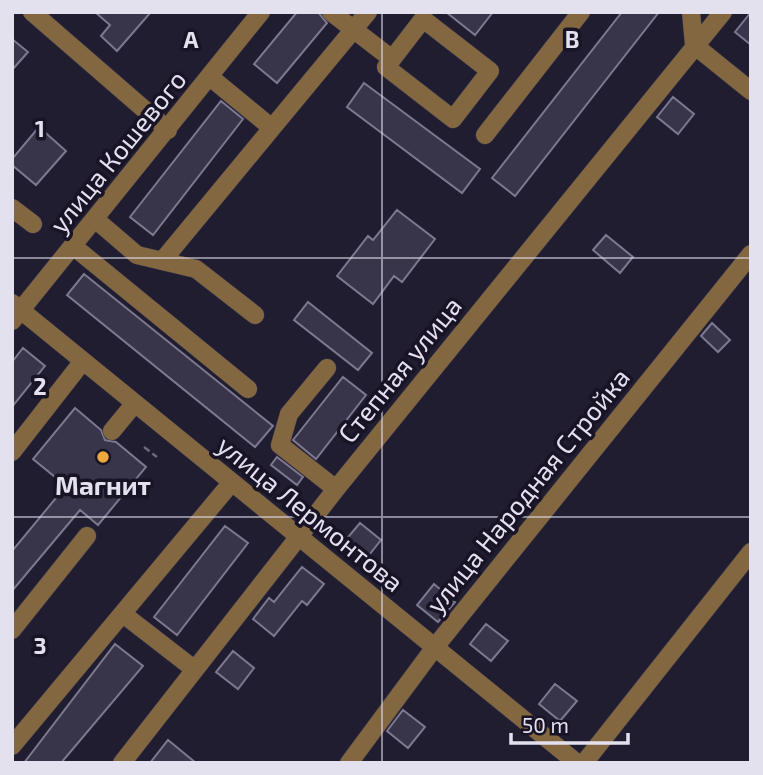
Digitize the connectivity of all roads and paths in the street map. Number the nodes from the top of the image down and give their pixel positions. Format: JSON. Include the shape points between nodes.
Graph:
{"nodes":[{"id":1,"x":32,"y":12,"type":"edge"},
{"id":2,"x":261,"y":12,"type":"edge"},
{"id":3,"x":331,"y":12,"type":"edge"},
{"id":4,"x":368,"y":12,"type":"edge"},
{"id":5,"x":581,"y":12,"type":"edge"},
{"id":6,"x":691,"y":12,"type":"edge"},
{"id":7,"x":723,"y":12,"type":"edge"},
{"id":8,"x":354,"y":30,"type":"junction"},
{"id":9,"x":694,"y":45,"type":"junction"},
{"id":10,"x":392,"y":59,"type":"junction"},
{"id":11,"x":210,"y":77,"type":"junction"},
{"id":12,"x":751,"y":91,"type":"edge"},
{"id":13,"x":272,"y":128,"type":"junction"},
{"id":14,"x":168,"y":130,"type":"junction"},
{"id":15,"x":485,"y":135,"type":"dead end"},
{"id":16,"x":12,"y":208,"type":"edge"},
{"id":17,"x":95,"y":219,"type":"junction"},
{"id":18,"x":33,"y":224,"type":"dead end"},
{"id":19,"x":73,"y":246,"type":"junction"},
{"id":20,"x":751,"y":254,"type":"edge"},
{"id":21,"x":163,"y":260,"type":"junction"},
{"id":22,"x":15,"y":312,"type":"edge"},
{"id":23,"x":255,"y":315,"type":"dead end"},
{"id":24,"x":83,"y":361,"type":"junction"},
{"id":25,"x":327,"y":368,"type":"dead end"},
{"id":26,"x":248,"y":389,"type":"dead end"},
{"id":27,"x":135,"y":403,"type":"junction"},
{"id":28,"x":112,"y":431,"type":"dead end"},
{"id":29,"x":144,"y":447,"type":"dead end"},
{"id":30,"x":12,"y":452,"type":"edge"},
{"id":31,"x":157,"y":457,"type":"dead end"},
{"id":32,"x":232,"y":482,"type":"junction"},
{"id":33,"x":336,"y":489,"type":"junction"},
{"id":34,"x":87,"y":536,"type":"dead end"},
{"id":35,"x":298,"y":536,"type":"junction"},
{"id":36,"x":751,"y":552,"type":"edge"},
{"id":37,"x":123,"y":614,"type":"junction"},
{"id":38,"x":12,"y":630,"type":"edge"},
{"id":39,"x":435,"y":647,"type":"junction"},
{"id":40,"x":194,"y":670,"type":"junction"},
{"id":41,"x":12,"y":746,"type":"edge"},
{"id":42,"x":122,"y":763,"type":"edge"},
{"id":43,"x":349,"y":763,"type":"edge"},
{"id":44,"x":577,"y":763,"type":"edge"},
{"id":45,"x":584,"y":763,"type":"edge"}],
"edges":[{"from":1,"to":14,"type":"street"},
{"from":2,"to":11,"type":"street","name":"улица Кошевого"},
{"from":3,"to":8,"type":"street"},
{"from":4,"to":8,"type":"street"},
{"from":5,"to":15,"type":"street"},
{"from":6,"to":9,"type":"street"},
{"from":7,"to":9,"type":"street","name":"Степная улица"},
{"from":8,"to":10,"type":"street"},
{"from":8,"to":13,"type":"street"},
{"from":9,"to":12,"type":"street"},
{"from":9,"to":33,"type":"street","name":"Степная улица"},
{"from":10,"to":10,"type":"street","via":[[423,19],[490,71],[453,119],[386,67]]},
{"from":11,"to":13,"type":"street"},
{"from":11,"to":14,"type":"street","name":"улица Кошевого"},
{"from":13,"to":21,"type":"street"},
{"from":14,"to":17,"type":"street","name":"улица Кошевого"},
{"from":16,"to":18,"type":"street"},
{"from":17,"to":19,"type":"street","name":"улица Кошевого"},
{"from":17,"to":21,"type":"street","via":[[137,255]]},
{"from":19,"to":22,"type":"street","name":"улица Кошевого"},
{"from":19,"to":26,"type":"street"},
{"from":20,"to":39,"type":"street","name":"улица Народная Стройка"},
{"from":21,"to":23,"type":"street","via":[[196,269]]},
{"from":22,"to":24,"type":"street","name":"улица Лермонтова"},
{"from":24,"to":27,"type":"street","name":"улица Лермонтова"},
{"from":24,"to":30,"type":"street"},
{"from":25,"to":33,"type":"street","via":[[289,414],[280,445]]},
{"from":27,"to":28,"type":"street"},
{"from":27,"to":32,"type":"street","name":"улица Лермонтова"},
{"from":29,"to":31,"type":"path"},
{"from":32,"to":35,"type":"street","name":"улица Лермонтова"},
{"from":32,"to":37,"type":"street"},
{"from":33,"to":35,"type":"street","name":"Степная улица"},
{"from":34,"to":38,"type":"street"},
{"from":35,"to":39,"type":"street","name":"улица Лермонтова"},
{"from":35,"to":40,"type":"street","name":"Степная улица"},
{"from":36,"to":45,"type":"street"},
{"from":37,"to":40,"type":"street"},
{"from":37,"to":41,"type":"street"},
{"from":39,"to":43,"type":"street","name":"улица Народная Стройка"},
{"from":39,"to":44,"type":"street","name":"улица Лермонтова"},
{"from":40,"to":42,"type":"street","name":"Степная улица"}]}
